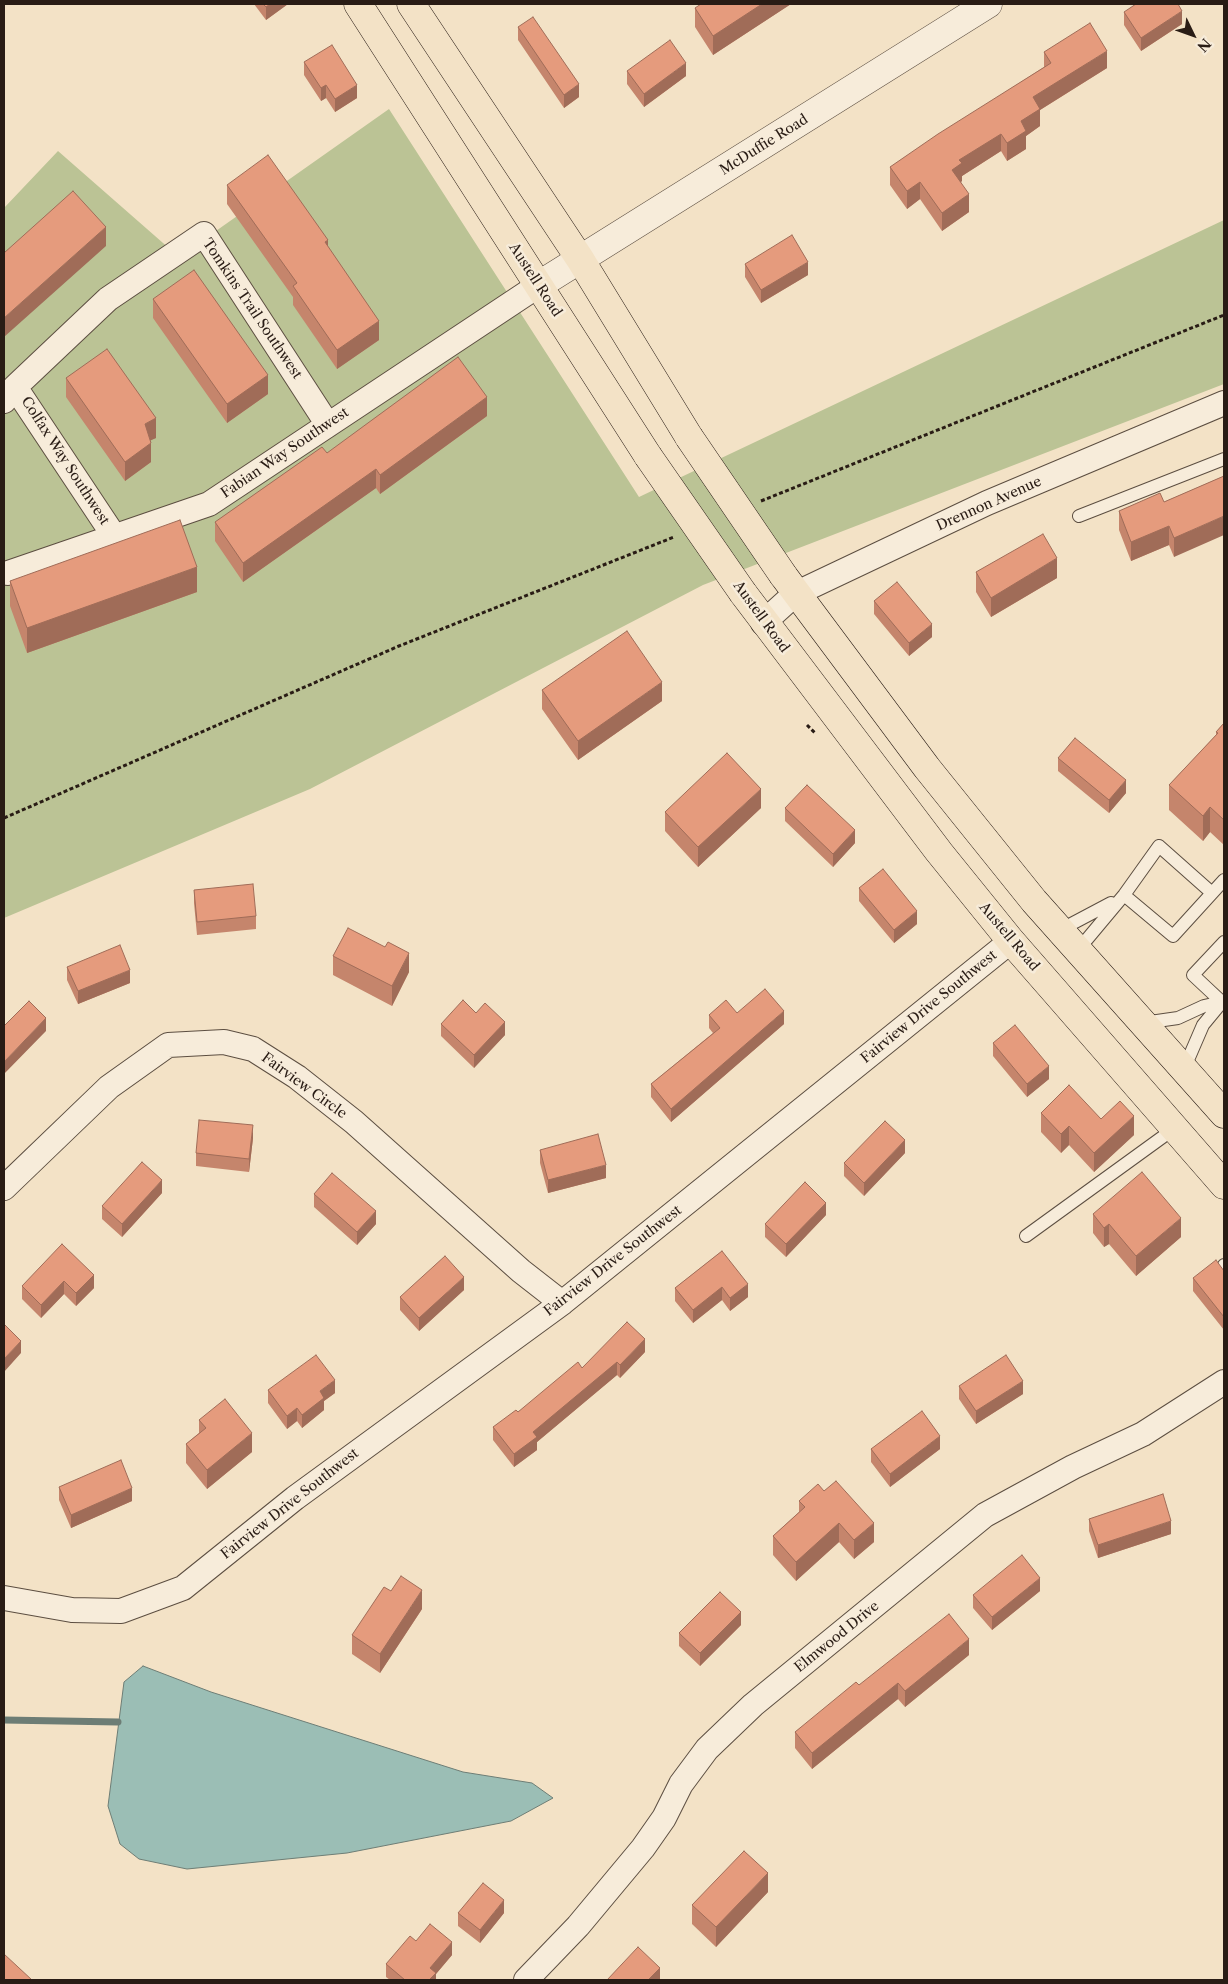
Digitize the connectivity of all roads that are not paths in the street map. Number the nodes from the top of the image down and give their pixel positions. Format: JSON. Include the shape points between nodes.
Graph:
{"nodes":[{"id":1,"x":358,"y":4,"type":"edge"},
{"id":2,"x":411,"y":4,"type":"edge"},
{"id":3,"x":988,"y":4,"type":"edge"},
{"id":4,"x":580,"y":259,"type":"junction"},
{"id":5,"x":538,"y":286,"type":"junction"},
{"id":6,"x":10,"y":394,"type":"edge"},
{"id":7,"x":1224,"y":403,"type":"edge"},
{"id":8,"x":328,"y":425,"type":"junction"},
{"id":9,"x":1224,"y":459,"type":"edge"},
{"id":10,"x":1079,"y":516,"type":"dead end"},
{"id":11,"x":114,"y":536,"type":"junction"},
{"id":12,"x":8,"y":573,"type":"dead end"},
{"id":13,"x":789,"y":585,"type":"junction"},
{"id":14,"x":763,"y":623,"type":"junction"},
{"id":15,"x":1224,"y":880,"type":"edge"},
{"id":16,"x":1212,"y":893,"type":"junction"},
{"id":17,"x":1124,"y":895,"type":"junction"},
{"id":18,"x":1069,"y":940,"type":"junction"},
{"id":19,"x":1011,"y":941,"type":"junction"},
{"id":20,"x":1224,"y":942,"type":"edge"},
{"id":21,"x":1223,"y":1003,"type":"edge"},
{"id":22,"x":1144,"y":1024,"type":"junction"},
{"id":23,"x":1184,"y":1069,"type":"junction"},
{"id":24,"x":1224,"y":1114,"type":"edge"},
{"id":25,"x":1175,"y":1128,"type":"junction"},
{"id":26,"x":1224,"y":1185,"type":"edge"},
{"id":27,"x":4,"y":1188,"type":"edge"},
{"id":28,"x":1026,"y":1236,"type":"dead end"},
{"id":29,"x":562,"y":1303,"type":"junction"},
{"id":30,"x":1224,"y":1382,"type":"edge"},
{"id":31,"x":4,"y":1598,"type":"edge"},
{"id":32,"x":526,"y":1980,"type":"edge"}],
"edges":[{"from":1,"to":5,"type":"main road","name":"Austell Road"},
{"from":2,"to":4,"type":"main road"},
{"from":3,"to":4,"type":"street","name":"McDuffie Road"},
{"from":4,"to":5,"type":"street","name":"McDuffie Road"},
{"from":4,"to":13,"type":"main road","bridge":true,"via":[[689,438]]},
{"from":5,"to":8,"type":"street","name":"Fabian Way Southwest"},
{"from":5,"to":14,"type":"main road","name":"Austell Road","bridge":true,"via":[[648,456]]},
{"from":6,"to":8,"type":"street","name":"Tomkins Trail Southwest","via":[[108,299],[204,234]]},
{"from":6,"to":11,"type":"street","name":"Colfax Way Southwest"},
{"from":7,"to":13,"type":"street","name":"Drennon Avenue"},
{"from":8,"to":11,"type":"street","name":"Fabian Way Southwest","via":[[209,504]]},
{"from":9,"to":10,"type":"lane"},
{"from":11,"to":12,"type":"street","name":"Fabian Way Southwest"},
{"from":13,"to":14,"type":"street","name":"Drennon Avenue"},
{"from":13,"to":18,"type":"main road","via":[[927,768]]},
{"from":14,"to":19,"type":"main road","name":"Austell Road"},
{"from":15,"to":16,"type":"lane"},
{"from":16,"to":17,"type":"lane","via":[[1173,936]]},
{"from":16,"to":17,"type":"lane","via":[[1159,846]]},
{"from":17,"to":18,"type":"lane"},
{"from":17,"to":18,"type":"lane","via":[[1099,912]]},
{"from":18,"to":22,"type":"main road"},
{"from":19,"to":25,"type":"main road","name":"Austell Road"},
{"from":19,"to":29,"type":"street","name":"Fairview Drive Southwest"},
{"from":20,"to":21,"type":"lane","via":[[1193,976]]},
{"from":21,"to":22,"type":"lane","via":[[1204,1006],[1178,1018]]},
{"from":21,"to":23,"type":"lane","via":[[1203,1025]]},
{"from":22,"to":23,"type":"main road"},
{"from":23,"to":24,"type":"main road"},
{"from":25,"to":26,"type":"main road","name":"Austell Road"},
{"from":25,"to":28,"type":"lane"},
{"from":27,"to":29,"type":"street","name":"Fairview Circle","via":[[109,1087],[168,1045],[224,1042],[253,1049],[298,1077]]},
{"from":29,"to":31,"type":"street","name":"Fairview Drive Southwest","via":[[295,1498],[183,1588],[121,1611],[72,1610]]},
{"from":30,"to":32,"type":"street","name":"Elmwood Drive","via":[[1142,1434],[1073,1467],[985,1516],[753,1705],[707,1749],[681,1784],[664,1818],[643,1848],[578,1926]]}]}
